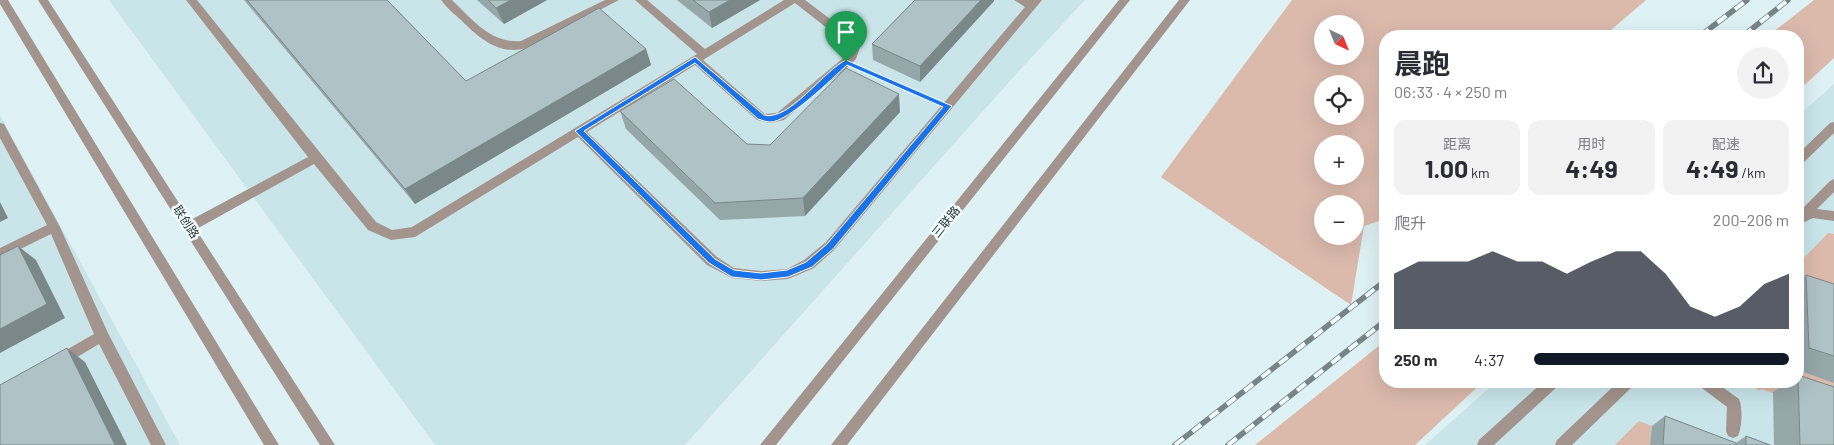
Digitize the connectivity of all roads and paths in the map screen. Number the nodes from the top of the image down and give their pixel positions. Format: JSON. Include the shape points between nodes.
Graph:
{"nodes":[{"id":1,"x":3,"y":0,"type":"edge"},
{"id":2,"x":43,"y":0,"type":"edge"},
{"id":3,"x":191,"y":0,"type":"edge"},
{"id":4,"x":446,"y":0,"type":"edge"},
{"id":5,"x":614,"y":0,"type":"edge"},
{"id":6,"x":640,"y":0,"type":"edge"},
{"id":7,"x":792,"y":0,"type":"edge"},
{"id":8,"x":798,"y":0,"type":"edge"},
{"id":9,"x":1019,"y":0,"type":"edge"},
{"id":10,"x":1125,"y":0,"type":"edge"},
{"id":11,"x":1185,"y":0,"type":"edge"},
{"id":12,"x":1035,"y":3,"type":"edge"},
{"id":13,"x":700,"y":57,"type":"junction"},
{"id":14,"x":846,"y":62,"type":"junction"},
{"id":15,"x":948,"y":106,"type":"junction"},
{"id":16,"x":1834,"y":126,"type":"edge"},
{"id":17,"x":579,"y":131,"type":"junction"},
{"id":18,"x":2,"y":134,"type":"edge"},
{"id":19,"x":1804,"y":155,"type":"edge"},
{"id":20,"x":316,"y":158,"type":"junction"},
{"id":21,"x":1834,"y":184,"type":"edge"},
{"id":22,"x":1804,"y":213,"type":"edge"},
{"id":23,"x":1804,"y":216,"type":"edge"},
{"id":24,"x":1834,"y":216,"type":"edge"},
{"id":25,"x":54,"y":227,"type":"junction"},
{"id":26,"x":189,"y":227,"type":"junction"},
{"id":27,"x":0,"y":254,"type":"edge"},
{"id":28,"x":102,"y":336,"type":"junction"},
{"id":29,"x":51,"y":365,"type":"edge"},
{"id":30,"x":1546,"y":388,"type":"edge"},
{"id":31,"x":1622,"y":388,"type":"edge"},
{"id":32,"x":1712,"y":388,"type":"edge"},
{"id":33,"x":1733,"y":431,"type":"dead end"},
{"id":34,"x":159,"y":445,"type":"edge"},
{"id":35,"x":272,"y":445,"type":"edge"},
{"id":36,"x":328,"y":445,"type":"edge"},
{"id":37,"x":767,"y":445,"type":"edge"},
{"id":38,"x":838,"y":445,"type":"edge"},
{"id":39,"x":1484,"y":445,"type":"edge"},
{"id":40,"x":1562,"y":445,"type":"edge"}],
"edges":[{"from":1,"to":35,"type":"street"},
{"from":2,"to":26,"type":"street","name":"联创路"},
{"from":3,"to":20,"type":"street"},
{"from":4,"to":5,"type":"street","via":[[484,36],[512,46],[523,45]]},
{"from":6,"to":13,"type":"street"},
{"from":7,"to":13,"type":"street"},
{"from":8,"to":14,"type":"street","via":[[850,40],[855,47]]},
{"from":9,"to":12,"type":"street"},
{"from":10,"to":37,"type":"street","name":"三联路"},
{"from":11,"to":38,"type":"street"},
{"from":12,"to":15,"type":"street"},
{"from":13,"to":14,"type":"street","via":[[761,117],[770,119],[780,117],[793,108]]},
{"from":13,"to":17,"type":"street"},
{"from":14,"to":15,"type":"path"},
{"from":15,"to":17,"type":"street","via":[[830,246],[809,264],[788,274],[761,276],[732,273],[712,261]]},
{"from":16,"to":19,"type":"street"},
{"from":17,"to":20,"type":"street","via":[[415,232],[391,235],[372,226]]},
{"from":18,"to":25,"type":"street"},
{"from":20,"to":26,"type":"street"},
{"from":21,"to":22,"type":"street"},
{"from":23,"to":24,"type":"street","via":[[1812,213]]},
{"from":25,"to":27,"type":"street"},
{"from":25,"to":28,"type":"street"},
{"from":26,"to":36,"type":"street","name":"联创路"},
{"from":28,"to":29,"type":"street"},
{"from":28,"to":34,"type":"street"},
{"from":30,"to":39,"type":"street"},
{"from":31,"to":40,"type":"street"},
{"from":32,"to":33,"type":"street","via":[[1734,404]]}]}
